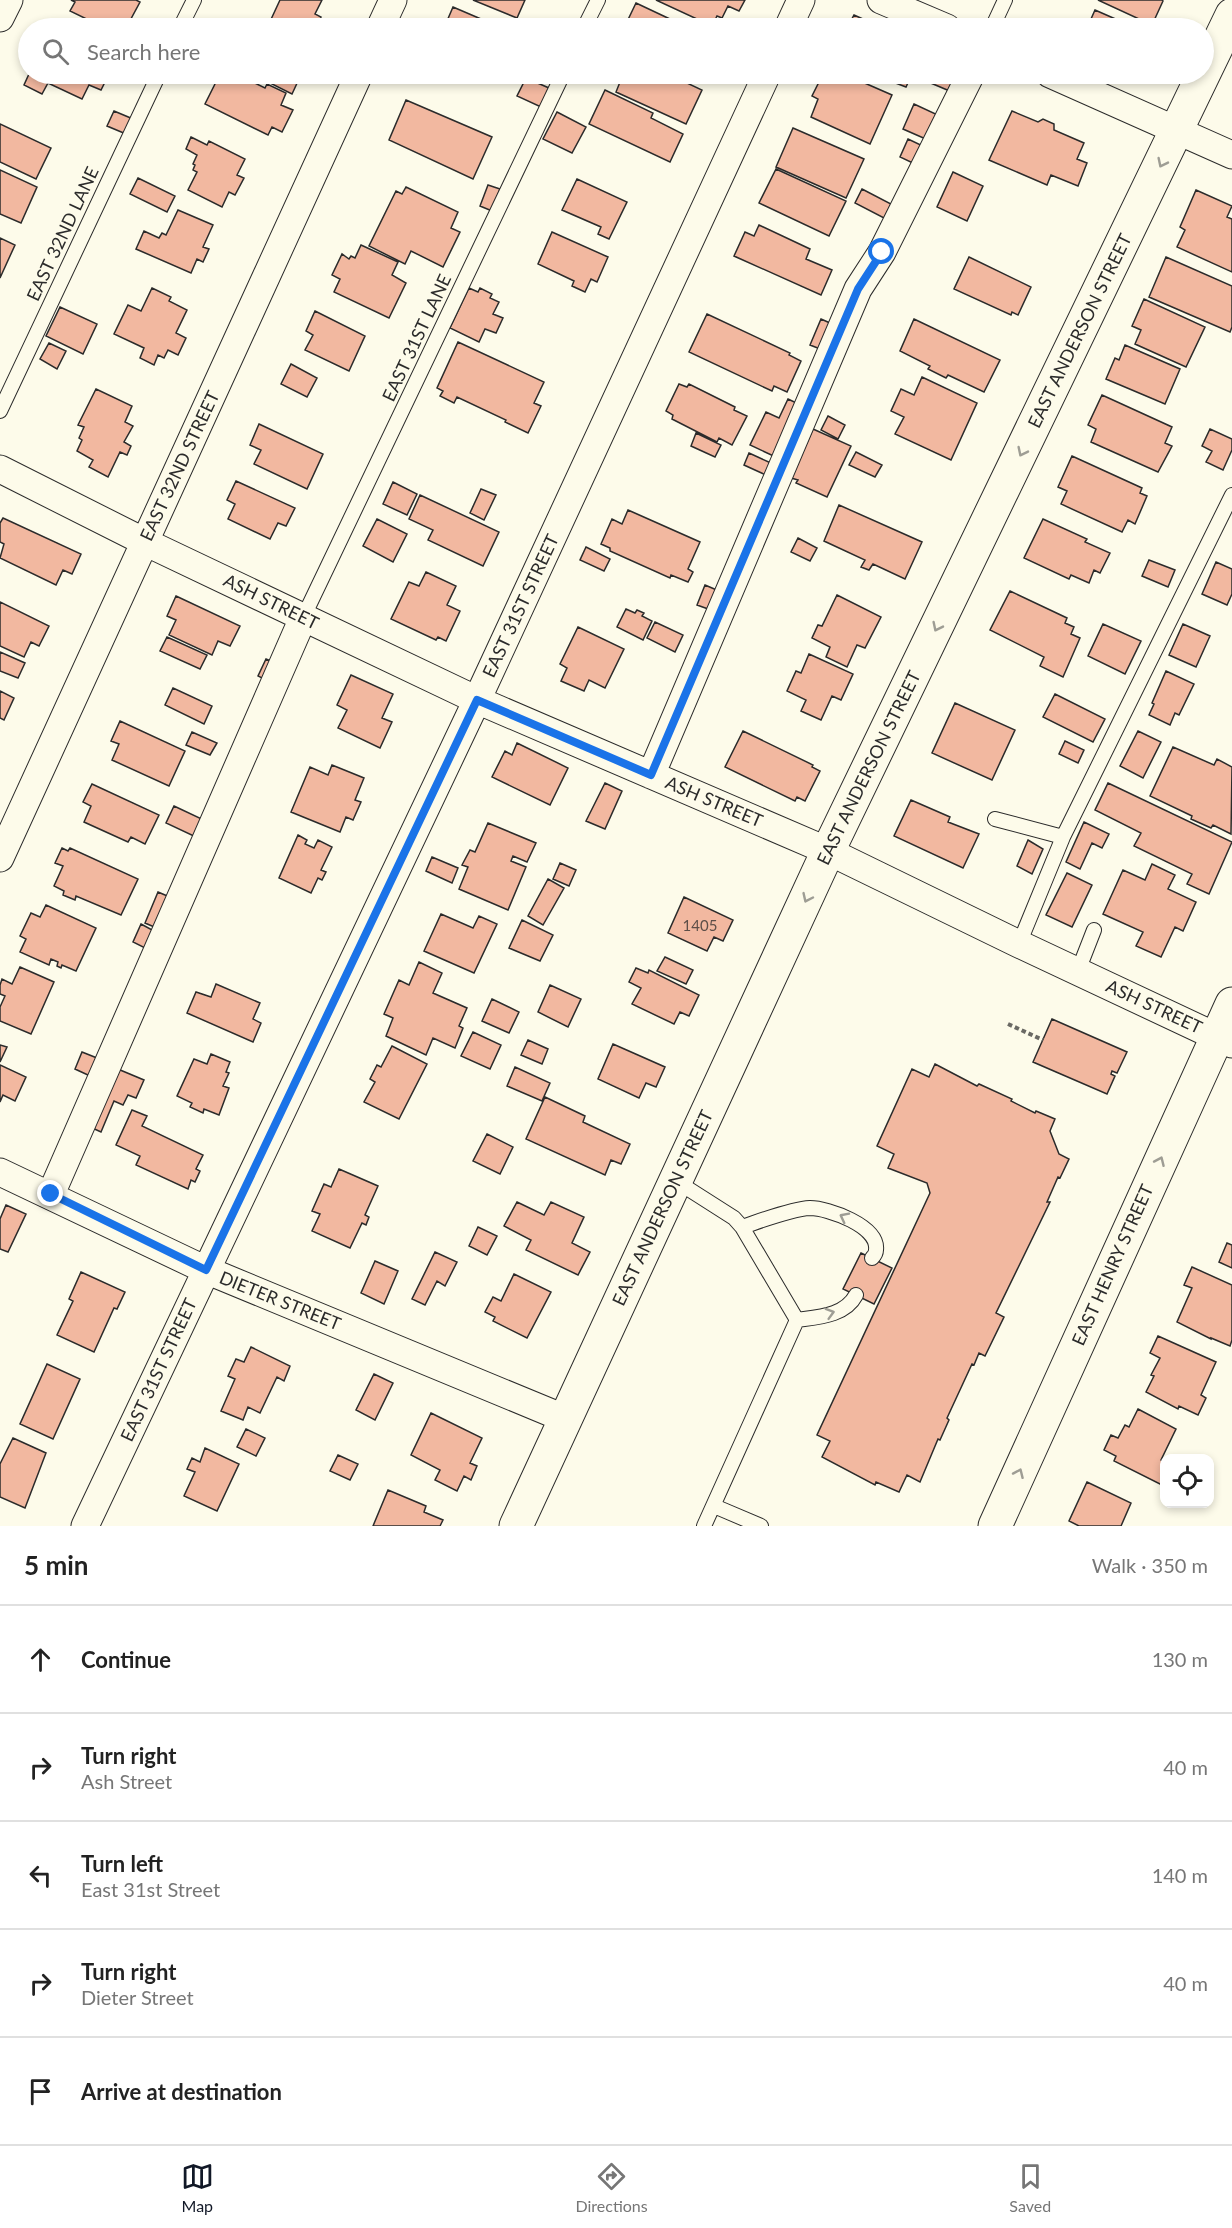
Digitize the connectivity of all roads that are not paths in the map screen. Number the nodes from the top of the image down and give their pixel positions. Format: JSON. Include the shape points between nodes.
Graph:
{"nodes":[{"id":1,"x":9,"y":0,"type":"edge"},
{"id":2,"x":194,"y":0,"type":"edge"},
{"id":3,"x":393,"y":0,"type":"edge"},
{"id":4,"x":598,"y":0,"type":"edge"},
{"id":5,"x":801,"y":0,"type":"edge"},
{"id":6,"x":881,"y":0,"type":"edge"},
{"id":7,"x":1005,"y":0,"type":"edge"},
{"id":8,"x":1232,"y":15,"type":"edge"},
{"id":9,"x":0,"y":18,"type":"edge"},
{"id":10,"x":185,"y":18,"type":"edge"},
{"id":11,"x":385,"y":18,"type":"edge"},
{"id":12,"x":589,"y":18,"type":"edge"},
{"id":13,"x":793,"y":18,"type":"edge"},
{"id":14,"x":923,"y":18,"type":"edge"},
{"id":15,"x":997,"y":18,"type":"edge"},
{"id":16,"x":1214,"y":53,"type":"edge"},
{"id":17,"x":154,"y":84,"type":"edge"},
{"id":18,"x":354,"y":84,"type":"edge"},
{"id":19,"x":558,"y":84,"type":"edge"},
{"id":20,"x":762,"y":84,"type":"edge"},
{"id":21,"x":965,"y":84,"type":"edge"},
{"id":22,"x":1073,"y":84,"type":"edge"},
{"id":23,"x":1199,"y":84,"type":"edge"},
{"id":24,"x":1178,"y":129,"type":"junction"},
{"id":25,"x":1232,"y":155,"type":"edge"},
{"id":26,"x":0,"y":411,"type":"edge"},
{"id":27,"x":0,"y":469,"type":"edge"},
{"id":28,"x":1232,"y":495,"type":"edge"},
{"id":29,"x":146,"y":542,"type":"junction"},
{"id":30,"x":303,"y":618,"type":"junction"},
{"id":31,"x":477,"y":700,"type":"junction"},
{"id":32,"x":651,"y":775,"type":"junction"},
{"id":33,"x":995,"y":819,"type":"dead end"},
{"id":34,"x":1063,"y":837,"type":"junction"},
{"id":35,"x":828,"y":851,"type":"junction"},
{"id":36,"x":0,"y":858,"type":"edge"},
{"id":37,"x":1094,"y":930,"type":"dead end"},
{"id":38,"x":1019,"y":944,"type":"junction"},
{"id":39,"x":1078,"y":972,"type":"junction"},
{"id":40,"x":1232,"y":1004,"type":"edge"},
{"id":41,"x":1224,"y":1040,"type":"edge"},
{"id":42,"x":0,"y":1172,"type":"edge"},
{"id":43,"x":675,"y":1181,"type":"junction"},
{"id":44,"x":51,"y":1194,"type":"junction"},
{"id":45,"x":742,"y":1227,"type":"junction"},
{"id":46,"x":873,"y":1258,"type":"dead end"},
{"id":47,"x":206,"y":1270,"type":"junction"},
{"id":48,"x":856,"y":1295,"type":"dead end"},
{"id":49,"x":796,"y":1320,"type":"junction"},
{"id":50,"x":566,"y":1419,"type":"junction"},
{"id":51,"x":714,"y":1506,"type":"junction"},
{"id":52,"x":85,"y":1526,"type":"edge"},
{"id":53,"x":516,"y":1526,"type":"edge"},
{"id":54,"x":704,"y":1526,"type":"edge"},
{"id":55,"x":761,"y":1526,"type":"edge"},
{"id":56,"x":995,"y":1526,"type":"edge"}],
"edges":[{"from":1,"to":9,"type":"street"},
{"from":2,"to":10,"type":"lane"},
{"from":3,"to":11,"type":"street"},
{"from":4,"to":12,"type":"lane"},
{"from":5,"to":13,"type":"street"},
{"from":6,"to":14,"type":"street"},
{"from":7,"to":15,"type":"lane"},
{"from":8,"to":16,"type":"main road","name":"EAST ANDERSON STREET"},
{"from":17,"to":26,"type":"lane","name":"EAST 32ND LANE"},
{"from":18,"to":29,"type":"street","name":"EAST 32ND STREET"},
{"from":19,"to":30,"type":"lane","name":"EAST 31ST LANE"},
{"from":20,"to":31,"type":"street","name":"EAST 31ST STREET"},
{"from":21,"to":32,"type":"street","via":[[882,252],[858,289]]},
{"from":22,"to":24,"type":"street"},
{"from":23,"to":24,"type":"main road","name":"EAST ANDERSON STREET"},
{"from":24,"to":25,"type":"street"},
{"from":24,"to":35,"type":"main road","name":"EAST ANDERSON STREET","one_way":true},
{"from":27,"to":29,"type":"street","name":"ASH STREET"},
{"from":28,"to":34,"type":"lane"},
{"from":29,"to":30,"type":"street","name":"ASH STREET"},
{"from":29,"to":36,"type":"street","name":"EAST 32ND STREET"},
{"from":30,"to":31,"type":"street","name":"ASH STREET"},
{"from":30,"to":44,"type":"street"},
{"from":31,"to":32,"type":"street","name":"ASH STREET"},
{"from":31,"to":47,"type":"street","name":"EAST 31ST STREET"},
{"from":32,"to":35,"type":"street","name":"ASH STREET"},
{"from":33,"to":34,"type":"lane"},
{"from":34,"to":38,"type":"lane"},
{"from":35,"to":38,"type":"street","name":"ASH STREET"},
{"from":35,"to":43,"type":"main road","name":"EAST ANDERSON STREET","one_way":true},
{"from":37,"to":39,"type":"lane"},
{"from":38,"to":39,"type":"street","name":"ASH STREET"},
{"from":39,"to":41,"type":"street","name":"ASH STREET"},
{"from":40,"to":41,"type":"main road","name":"EAST HENRY STREET"},
{"from":56,"to":41,"type":"main road","name":"EAST HENRY STREET","one_way":true},
{"from":42,"to":44,"type":"street","name":"DIETER STREET"},
{"from":43,"to":45,"type":"lane"},
{"from":43,"to":50,"type":"main road","name":"EAST ANDERSON STREET"},
{"from":44,"to":47,"type":"street","name":"DIETER STREET"},
{"from":46,"to":45,"type":"lane","one_way":true,"via":[[876,1249],[866,1229],[834,1212],[809,1208]]},
{"from":45,"to":49,"type":"lane"},
{"from":47,"to":50,"type":"street","name":"DIETER STREET"},
{"from":47,"to":52,"type":"street","name":"EAST 31ST STREET"},
{"from":49,"to":48,"type":"lane","one_way":true,"via":[[830,1315],[850,1306]]},
{"from":49,"to":51,"type":"lane"},
{"from":50,"to":53,"type":"main road","name":"EAST ANDERSON STREET"},
{"from":51,"to":54,"type":"lane"},
{"from":51,"to":55,"type":"lane"}]}
